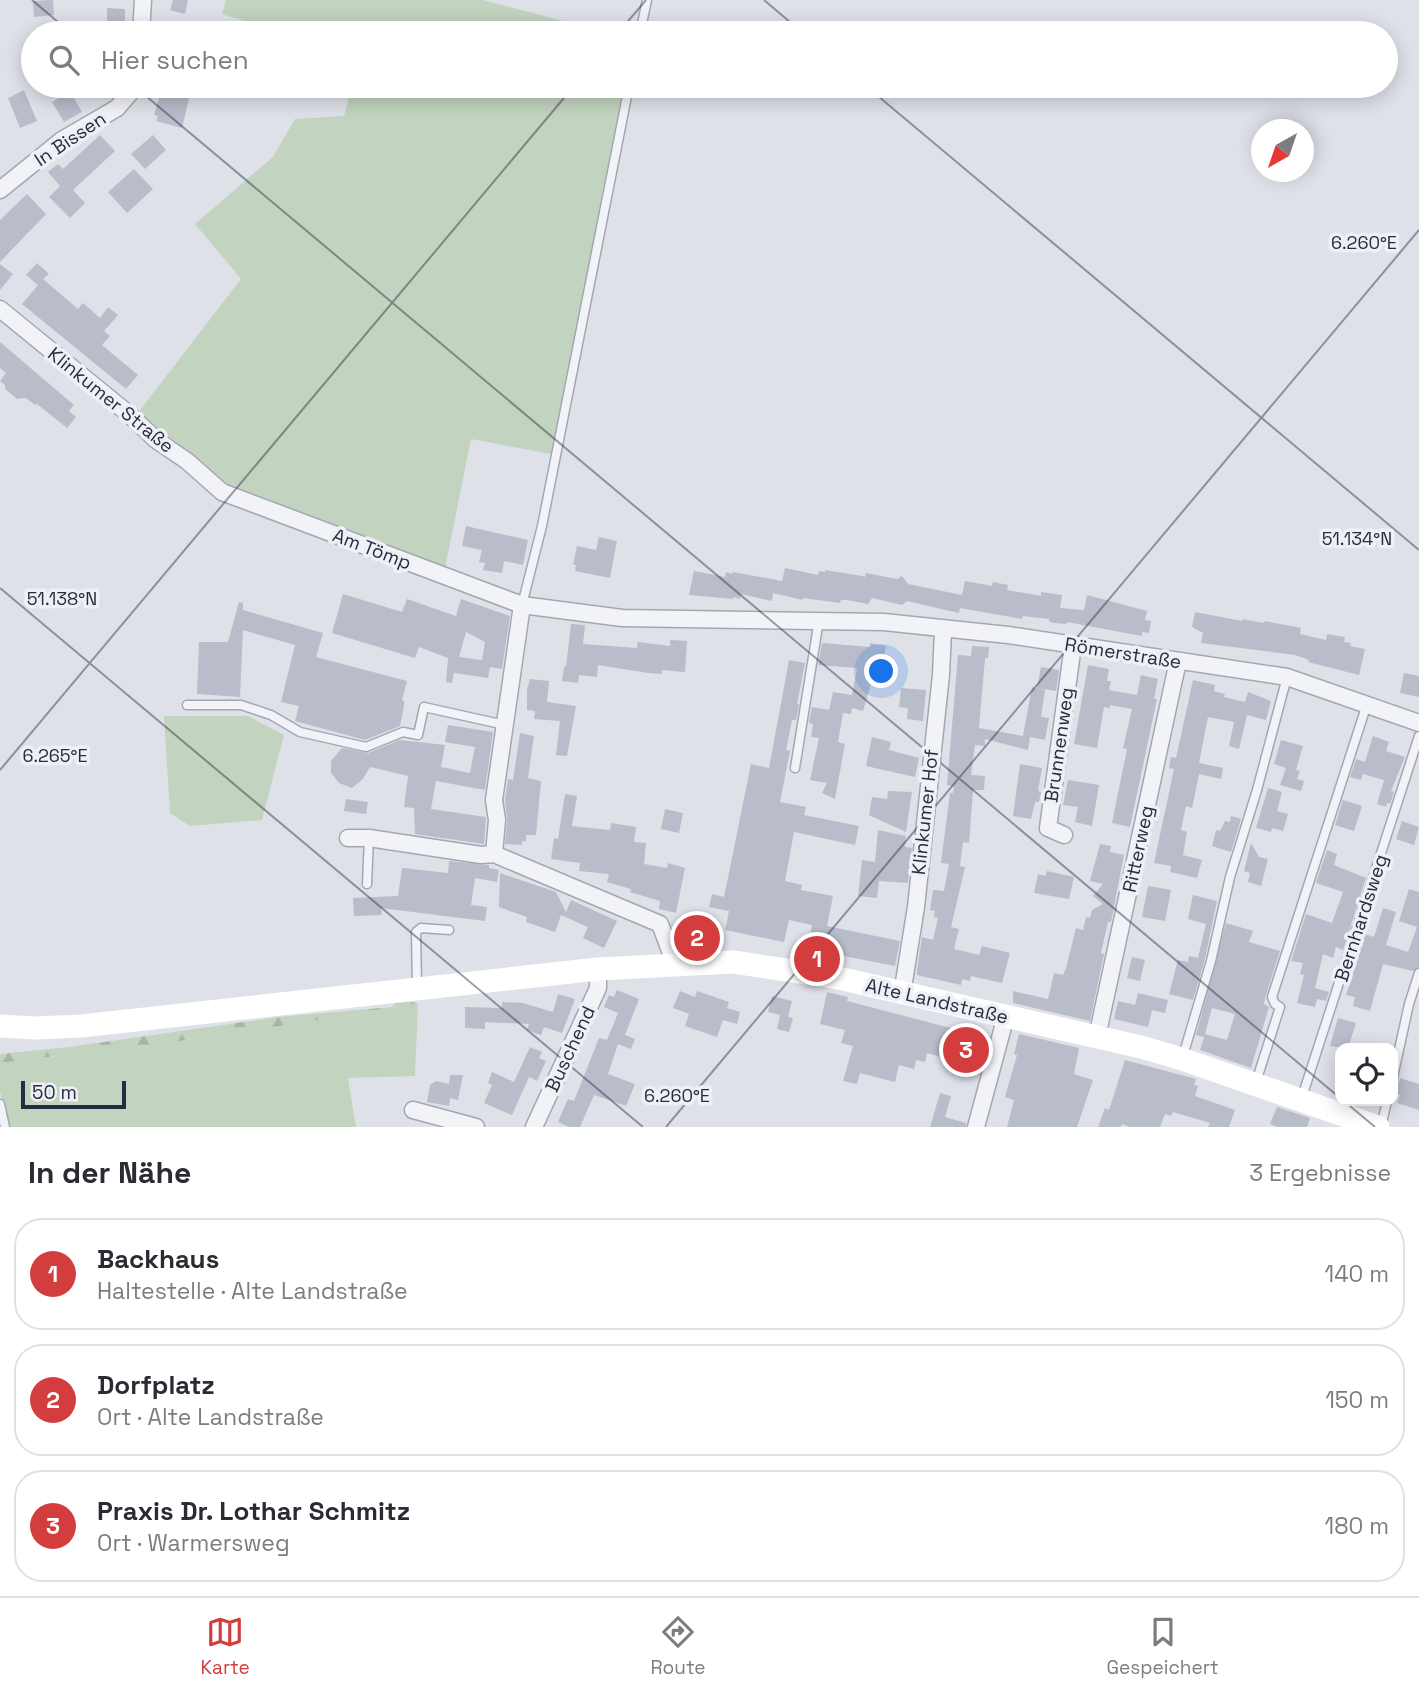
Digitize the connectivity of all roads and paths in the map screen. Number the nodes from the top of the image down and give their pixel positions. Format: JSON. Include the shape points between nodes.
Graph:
{"nodes":[{"id":1,"x":143,"y":0,"type":"edge"},
{"id":2,"x":646,"y":0,"type":"edge"},
{"id":3,"x":142,"y":21,"type":"edge"},
{"id":4,"x":642,"y":21,"type":"edge"},
{"id":5,"x":126,"y":98,"type":"edge"},
{"id":6,"x":627,"y":98,"type":"edge"},
{"id":7,"x":0,"y":190,"type":"edge"},
{"id":8,"x":0,"y":309,"type":"edge"},
{"id":9,"x":222,"y":492,"type":"joint"},
{"id":10,"x":522,"y":605,"type":"junction"},
{"id":11,"x":819,"y":620,"type":"junction"},
{"id":12,"x":943,"y":630,"type":"junction"},
{"id":13,"x":1073,"y":645,"type":"junction"},
{"id":14,"x":1178,"y":662,"type":"junction"},
{"id":15,"x":1287,"y":677,"type":"junction"},
{"id":16,"x":1367,"y":704,"type":"junction"},
{"id":17,"x":187,"y":705,"type":"dead end"},
{"id":18,"x":1419,"y":723,"type":"edge"},
{"id":19,"x":505,"y":725,"type":"junction"},
{"id":20,"x":1419,"y":736,"type":"edge"},
{"id":21,"x":795,"y":768,"type":"dead end"},
{"id":22,"x":1064,"y":835,"type":"dead end"},
{"id":23,"x":348,"y":838,"type":"dead end"},
{"id":24,"x":369,"y":838,"type":"junction"},
{"id":25,"x":494,"y":854,"type":"junction"},
{"id":26,"x":367,"y":884,"type":"dead end"},
{"id":27,"x":449,"y":930,"type":"dead end"},
{"id":28,"x":675,"y":964,"type":"junction"},
{"id":29,"x":598,"y":970,"type":"junction"},
{"id":30,"x":1419,"y":973,"type":"edge"},
{"id":31,"x":406,"y":991,"type":"junction"},
{"id":32,"x":902,"y":994,"type":"junction"},
{"id":33,"x":1006,"y":1016,"type":"junction"},
{"id":34,"x":0,"y":1026,"type":"edge"},
{"id":35,"x":1097,"y":1037,"type":"junction"},
{"id":36,"x":1398,"y":1054,"type":"edge"},
{"id":37,"x":1182,"y":1059,"type":"junction"},
{"id":38,"x":1255,"y":1084,"type":"junction"},
{"id":39,"x":1301,"y":1100,"type":"junction"},
{"id":40,"x":0,"y":1104,"type":"edge"},
{"id":41,"x":1386,"y":1106,"type":"edge"},
{"id":42,"x":413,"y":1110,"type":"dead end"},
{"id":43,"x":5,"y":1127,"type":"edge"},
{"id":44,"x":476,"y":1127,"type":"edge"},
{"id":45,"x":534,"y":1127,"type":"edge"},
{"id":46,"x":976,"y":1127,"type":"edge"},
{"id":47,"x":1380,"y":1127,"type":"edge"}],
"edges":[{"from":1,"to":3,"type":"street"},
{"from":2,"to":4,"type":"lane"},
{"from":5,"to":7,"type":"street","name":"In Bissen","via":[[117,108],[62,140]]},
{"from":6,"to":10,"type":"lane"},
{"from":8,"to":9,"type":"street","name":"Klinkumer Straße"},
{"from":9,"to":10,"type":"street","name":"Am Tömp"},
{"from":10,"to":11,"type":"street","name":"Römerstraße","via":[[622,618]]},
{"from":10,"to":19,"type":"street"},
{"from":11,"to":12,"type":"street","name":"Römerstraße"},
{"from":11,"to":21,"type":"lane"},
{"from":12,"to":13,"type":"street","name":"Römerstraße"},
{"from":12,"to":32,"type":"street","name":"Klinkumer Hof","via":[[916,906]]},
{"from":13,"to":14,"type":"street","name":"Römerstraße"},
{"from":13,"to":22,"type":"street","name":"Brunnenweg","via":[[1048,828]]},
{"from":14,"to":15,"type":"street","name":"Römerstraße"},
{"from":14,"to":35,"type":"street","name":"Ritterweg"},
{"from":15,"to":16,"type":"street","name":"Römerstraße"},
{"from":15,"to":37,"type":"lane"},
{"from":16,"to":18,"type":"street","name":"Römerstraße"},
{"from":16,"to":38,"type":"lane","via":[[1272,996],[1280,1007]]},
{"from":17,"to":19,"type":"lane","via":[[241,705],[300,732],[366,747],[403,732],[418,735],[424,707]]},
{"from":19,"to":25,"type":"street","via":[[494,800]]},
{"from":20,"to":39,"type":"lane","name":"Bernhardsweg"},
{"from":23,"to":24,"type":"street"},
{"from":24,"to":25,"type":"street"},
{"from":24,"to":26,"type":"lane"},
{"from":25,"to":28,"type":"street","via":[[660,924]]},
{"from":27,"to":31,"type":"lane","via":[[421,928],[416,932]]},
{"from":28,"to":29,"type":"main road","name":"Alte Landstraße"},
{"from":28,"to":32,"type":"main road","name":"Alte Landstraße","via":[[758,964]]},
{"from":29,"to":31,"type":"main road","name":"Alte Landstraße"},
{"from":29,"to":45,"type":"street","name":"Buschend","via":[[598,988]]},
{"from":30,"to":36,"type":"lane"},
{"from":31,"to":34,"type":"main road","name":"Alte Landstraße","via":[[81,1026]]},
{"from":32,"to":33,"type":"main road","name":"Alte Landstraße"},
{"from":33,"to":35,"type":"main road","name":"Alte Landstraße"},
{"from":33,"to":46,"type":"street"},
{"from":35,"to":37,"type":"main road","name":"Alte Landstraße"},
{"from":37,"to":38,"type":"main road","name":"Alte Landstraße"},
{"from":38,"to":39,"type":"main road","name":"Alte Landstraße"},
{"from":39,"to":47,"type":"main road","name":"Alte Landstraße"},
{"from":40,"to":43,"type":"lane"},
{"from":41,"to":47,"type":"lane","name":"Alte Landstraße"},
{"from":42,"to":44,"type":"street"}]}
